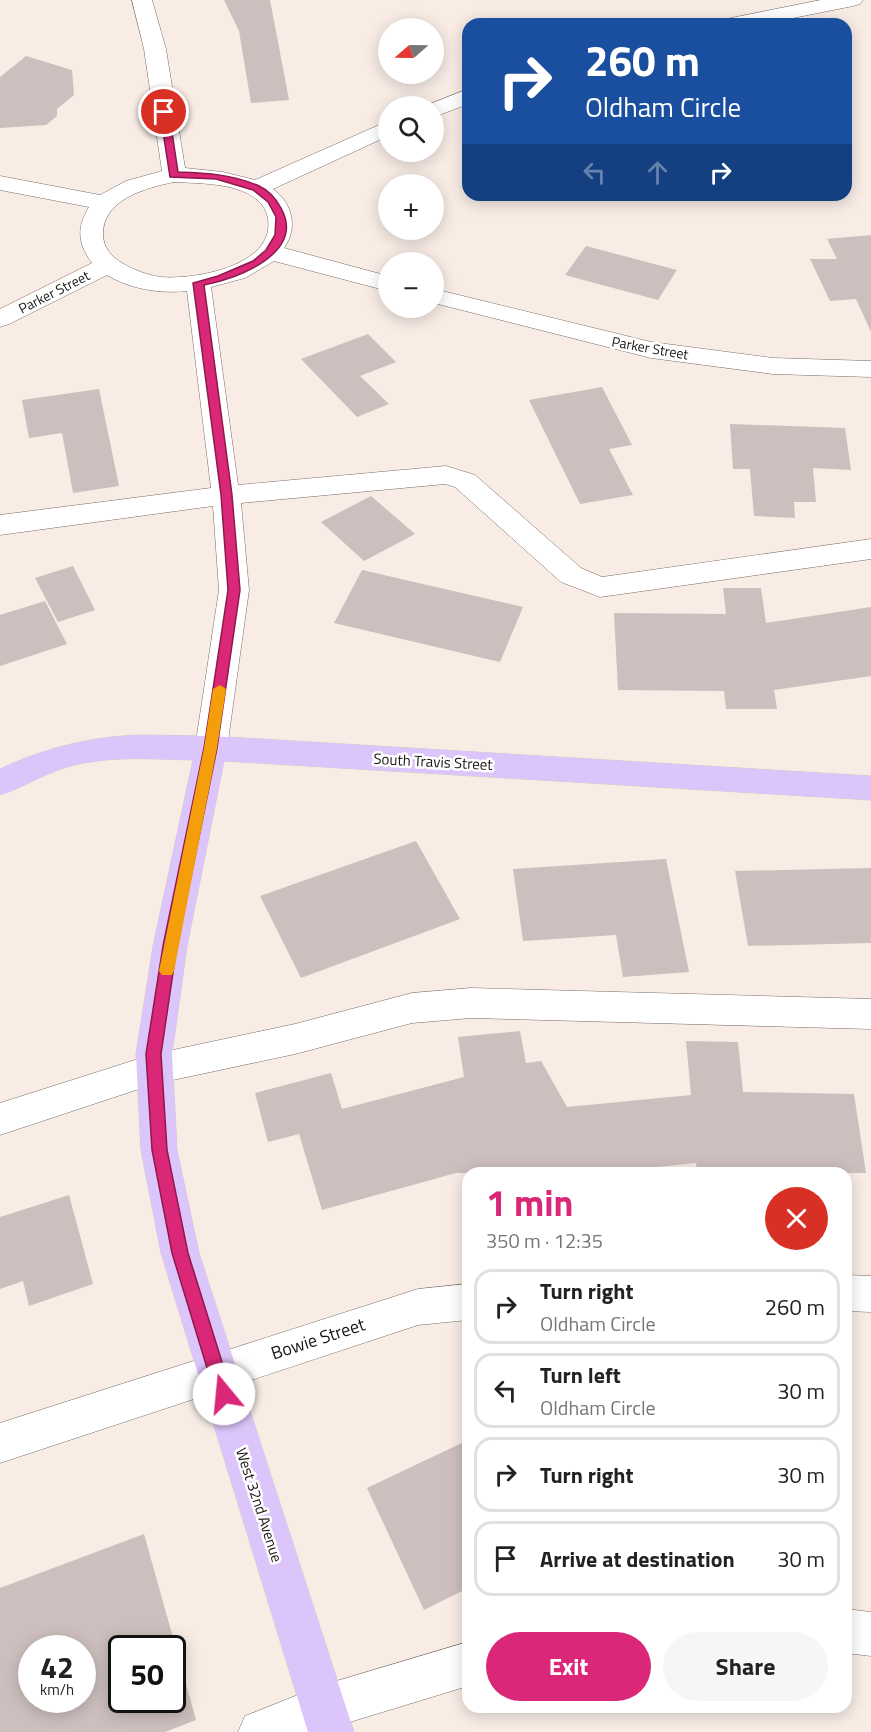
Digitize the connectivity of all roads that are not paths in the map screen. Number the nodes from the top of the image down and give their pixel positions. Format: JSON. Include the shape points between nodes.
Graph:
{"nodes":[{"id":1,"x":141,"y":0,"type":"edge"},
{"id":2,"x":853,"y":0,"type":"edge"},
{"id":3,"x":762,"y":18,"type":"edge"},
{"id":4,"x":462,"y":98,"type":"edge"},
{"id":5,"x":444,"y":106,"type":"edge"},
{"id":6,"x":378,"y":133,"type":"edge"},
{"id":7,"x":174,"y":175,"type":"junction"},
{"id":8,"x":0,"y":183,"type":"edge"},
{"id":9,"x":257,"y":188,"type":"junction"},
{"id":10,"x":105,"y":203,"type":"junction"},
{"id":11,"x":270,"y":252,"type":"junction"},
{"id":12,"x":108,"y":265,"type":"junction"},
{"id":13,"x":378,"y":281,"type":"edge"},
{"id":14,"x":198,"y":283,"type":"junction"},
{"id":15,"x":444,"y":298,"type":"edge"},
{"id":16,"x":0,"y":319,"type":"edge"},
{"id":17,"x":871,"y":369,"type":"edge"},
{"id":18,"x":226,"y":495,"type":"junction"},
{"id":19,"x":0,"y":525,"type":"edge"},
{"id":20,"x":871,"y":549,"type":"edge"},
{"id":21,"x":211,"y":748,"type":"junction"},
{"id":22,"x":0,"y":783,"type":"edge"},
{"id":23,"x":871,"y":788,"type":"edge"},
{"id":24,"x":871,"y":1014,"type":"edge"},
{"id":25,"x":154,"y":1069,"type":"junction"},
{"id":26,"x":0,"y":1119,"type":"edge"},
{"id":27,"x":852,"y":1293,"type":"edge"},
{"id":28,"x":871,"y":1294,"type":"edge"},
{"id":29,"x":462,"y":1303,"type":"edge"},
{"id":30,"x":217,"y":1372,"type":"junction"},
{"id":31,"x":0,"y":1443,"type":"edge"},
{"id":32,"x":852,"y":1632,"type":"edge"},
{"id":33,"x":871,"y":1634,"type":"edge"},
{"id":34,"x":462,"y":1666,"type":"edge"},
{"id":35,"x":327,"y":1720,"type":"edge"},
{"id":36,"x":261,"y":1732,"type":"edge"}],
"edges":[{"from":1,"to":7,"type":"street","via":[[155,49]]},
{"from":2,"to":3,"type":"street"},
{"from":4,"to":5,"type":"street"},
{"from":6,"to":9,"type":"street"},
{"from":7,"to":9,"type":"street","via":[[217,176]]},
{"from":7,"to":10,"type":"street","via":[[123,190]]},
{"from":8,"to":10,"type":"street"},
{"from":9,"to":11,"type":"street","via":[[272,201],[281,217],[280,235]]},
{"from":10,"to":12,"type":"street","via":[[95,215],[91,241]]},
{"from":11,"to":13,"type":"street"},
{"from":11,"to":14,"type":"street","via":[[240,272]]},
{"from":12,"to":14,"type":"street","via":[[148,281]]},
{"from":12,"to":16,"type":"street","name":"Parker Street"},
{"from":14,"to":18,"type":"street","name":"West 32nd Avenue"},
{"from":15,"to":17,"type":"street","name":"Parker Street","via":[[651,350],[773,366]]},
{"from":18,"to":19,"type":"street"},
{"from":18,"to":20,"type":"street","via":[[446,475],[465,481],[571,575],[600,587]]},
{"from":18,"to":21,"type":"street","name":"West 32nd Avenue","via":[[234,590]]},
{"from":21,"to":22,"type":"main road","name":"South Travis Street","via":[[112,748],[69,755]]},
{"from":21,"to":23,"type":"main road","name":"South Travis Street"},
{"from":21,"to":25,"type":"main road","name":"West 32nd Avenue","via":[[170,946]]},
{"from":24,"to":25,"type":"street","via":[[471,1003],[412,1008],[295,1039]]},
{"from":25,"to":26,"type":"street"},
{"from":25,"to":30,"type":"main road","name":"West 32nd Avenue","via":[[159,1150],[178,1242]]},
{"from":27,"to":28,"type":"street"},
{"from":29,"to":30,"type":"street","name":"Bowie Street","via":[[418,1307]]},
{"from":30,"to":31,"type":"street","name":"Bowie Street"},
{"from":30,"to":35,"type":"main road","name":"West 32nd Avenue"},
{"from":32,"to":33,"type":"street"},
{"from":34,"to":35,"type":"street"},
{"from":35,"to":36,"type":"street"}]}
